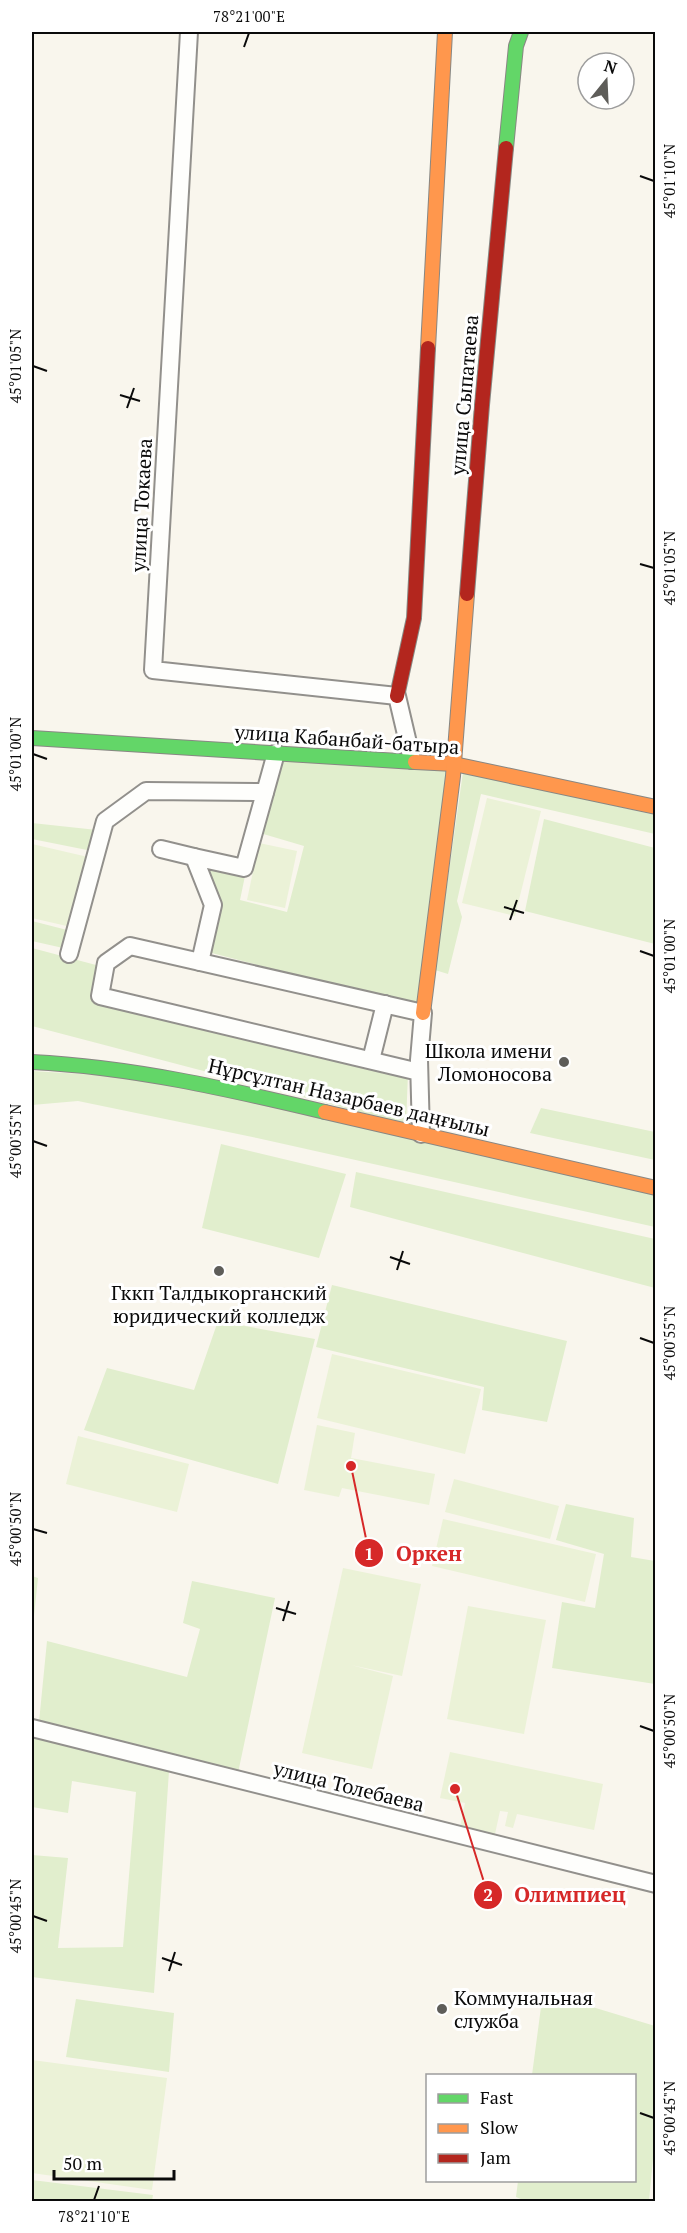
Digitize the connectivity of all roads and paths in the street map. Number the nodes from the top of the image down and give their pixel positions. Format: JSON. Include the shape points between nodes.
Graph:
{"nodes":[{"id":1,"x":189,"y":32,"type":"edge"},
{"id":2,"x":445,"y":32,"type":"edge"},
{"id":3,"x":521,"y":32,"type":"edge"},
{"id":4,"x":397,"y":696,"type":"junction"},
{"id":5,"x":32,"y":738,"type":"edge"},
{"id":6,"x":276,"y":753,"type":"junction"},
{"id":7,"x":412,"y":760,"type":"junction"},
{"id":8,"x":454,"y":764,"type":"junction"},
{"id":9,"x":265,"y":792,"type":"junction"},
{"id":10,"x":656,"y":807,"type":"edge"},
{"id":11,"x":161,"y":849,"type":"dead end"},
{"id":12,"x":194,"y":857,"type":"junction"},
{"id":13,"x":69,"y":954,"type":"dead end"},
{"id":14,"x":200,"y":962,"type":"junction"},
{"id":15,"x":385,"y":1004,"type":"junction"},
{"id":16,"x":423,"y":1013,"type":"junction"},
{"id":17,"x":371,"y":1060,"type":"junction"},
{"id":18,"x":32,"y":1062,"type":"edge"},
{"id":19,"x":419,"y":1072,"type":"junction"},
{"id":20,"x":421,"y":1134,"type":"junction"},
{"id":21,"x":656,"y":1188,"type":"edge"},
{"id":22,"x":32,"y":1728,"type":"edge"},
{"id":23,"x":656,"y":1884,"type":"edge"}],
"edges":[{"from":1,"to":4,"type":"street","name":"улица Токаева","via":[[153,670]]},
{"from":2,"to":4,"type":"street","via":[[414,618]]},
{"from":3,"to":8,"type":"street","name":"улица Сыпатаева","via":[[516,46],[484,381]]},
{"from":4,"to":7,"type":"street"},
{"from":5,"to":6,"type":"street","name":"улица Кабанбай-батыра"},
{"from":6,"to":7,"type":"street","name":"улица Кабанбай-батыра"},
{"from":6,"to":9,"type":"street"},
{"from":7,"to":8,"type":"street","name":"улица Кабанбай-батыра"},
{"from":8,"to":10,"type":"street","name":"улица Кабанбай-батыра"},
{"from":8,"to":16,"type":"street","name":"улица Сыпатаева"},
{"from":9,"to":12,"type":"street","via":[[244,868]]},
{"from":9,"to":13,"type":"street","via":[[146,791],[105,821]]},
{"from":11,"to":12,"type":"street"},
{"from":12,"to":14,"type":"street","via":[[213,905]]},
{"from":14,"to":15,"type":"street"},
{"from":14,"to":17,"type":"street","via":[[130,946],[106,963],[100,996]]},
{"from":15,"to":16,"type":"street"},
{"from":15,"to":17,"type":"street"},
{"from":16,"to":19,"type":"street"},
{"from":17,"to":19,"type":"street"},
{"from":18,"to":20,"type":"street","name":"Нұрсұлтан Назарбаев даңғылы","via":[[129,1070],[205,1084]]},
{"from":19,"to":20,"type":"street"},
{"from":20,"to":21,"type":"street","name":"Нұрсұлтан Назарбаев даңғылы"},
{"from":22,"to":23,"type":"street","name":"улица Толебаева"}]}
